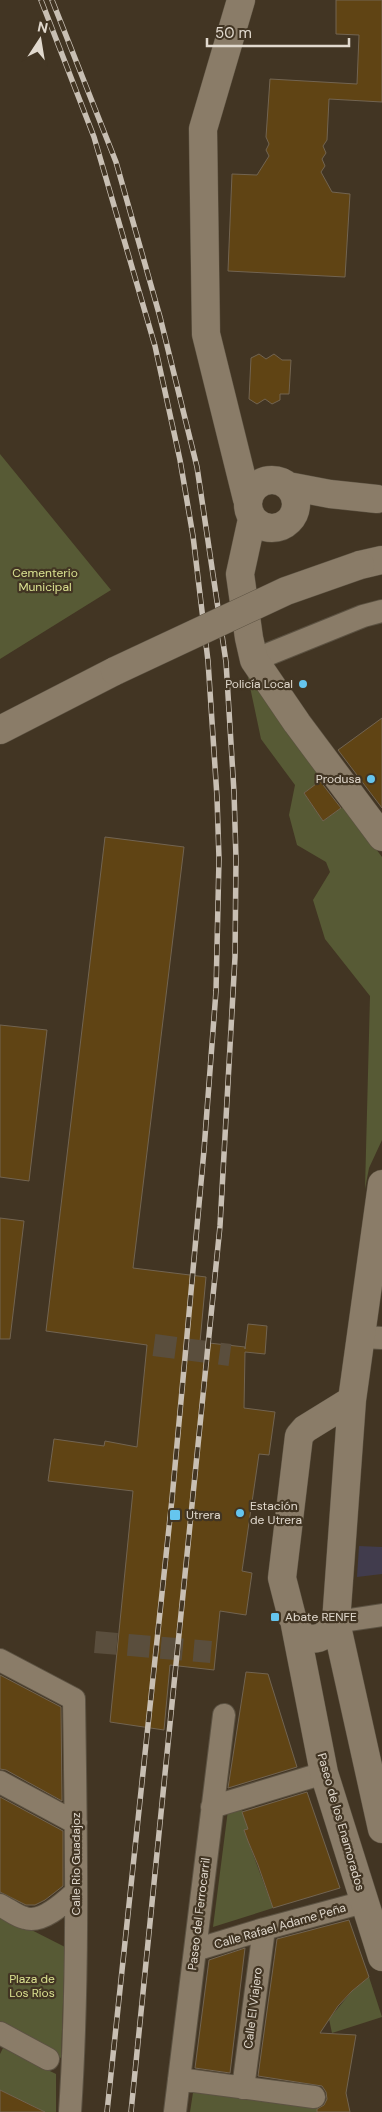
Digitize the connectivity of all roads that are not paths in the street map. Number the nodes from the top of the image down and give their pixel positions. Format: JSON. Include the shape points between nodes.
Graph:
{"nodes":[{"id":1,"x":240,"y":0,"type":"edge"},
{"id":2,"x":230,"y":426,"type":"junction"},
{"id":3,"x":380,"y":499,"type":"edge"},
{"id":4,"x":285,"y":501,"type":"junction"},
{"id":5,"x":250,"y":509,"type":"junction"},
{"id":6,"x":371,"y":562,"type":"edge"},
{"id":7,"x":240,"y":574,"type":"junction"},
{"id":8,"x":382,"y":611,"type":"edge"},
{"id":9,"x":254,"y":660,"type":"junction"},
{"id":10,"x":0,"y":730,"type":"edge"},
{"id":11,"x":382,"y":837,"type":"edge"},
{"id":12,"x":382,"y":1184,"type":"edge"},
{"id":13,"x":378,"y":1232,"type":"edge"},
{"id":14,"x":372,"y":1338,"type":"edge"},
{"id":15,"x":352,"y":1400,"type":"junction"},
{"id":16,"x":320,"y":1420,"type":"junction"},
{"id":17,"x":348,"y":1446,"type":"junction"},
{"id":18,"x":382,"y":1615,"type":"edge"},
{"id":19,"x":294,"y":1621,"type":"junction"},
{"id":20,"x":336,"y":1622,"type":"junction"},
{"id":21,"x":0,"y":1660,"type":"edge"},
{"id":22,"x":224,"y":1715,"type":"dead end"},
{"id":23,"x":324,"y":1773,"type":"junction"},
{"id":24,"x":0,"y":1782,"type":"edge"},
{"id":25,"x":212,"y":1807,"type":"junction"},
{"id":26,"x":76,"y":1823,"type":"junction"},
{"id":27,"x":382,"y":1829,"type":"edge"},
{"id":28,"x":76,"y":1892,"type":"junction"},
{"id":29,"x":364,"y":1902,"type":"junction"},
{"id":30,"x":0,"y":1905,"type":"edge"},
{"id":31,"x":264,"y":1929,"type":"junction"},
{"id":32,"x":195,"y":1950,"type":"junction"},
{"id":33,"x":382,"y":1957,"type":"edge"},
{"id":34,"x":0,"y":2033,"type":"edge"},
{"id":35,"x":48,"y":2059,"type":"dead end"},
{"id":36,"x":179,"y":2079,"type":"junction"},
{"id":37,"x":243,"y":2088,"type":"junction"},
{"id":38,"x":314,"y":2096,"type":"dead end"},
{"id":39,"x":70,"y":2112,"type":"edge"},
{"id":40,"x":175,"y":2112,"type":"edge"}],
"edges":[{"from":1,"to":2,"type":"street","via":[[203,129],[206,334]]},
{"from":2,"to":4,"type":"street"},
{"from":2,"to":5,"type":"street"},
{"from":3,"to":4,"type":"street"},
{"from":4,"to":5,"type":"street","via":[[263,527]]},
{"from":4,"to":5,"type":"street","via":[[263,481],[250,492]]},
{"from":4,"to":7,"type":"street"},
{"from":5,"to":7,"type":"street"},
{"from":6,"to":10,"type":"street","bridge":true,"via":[[286,592],[115,671]]},
{"from":7,"to":9,"type":"street"},
{"from":8,"to":9,"type":"street"},
{"from":9,"to":11,"type":"street","via":[[297,724]]},
{"from":12,"to":13,"type":"street"},
{"from":13,"to":14,"type":"street"},
{"from":14,"to":15,"type":"street"},
{"from":15,"to":16,"type":"street","name":"Paseo de los Enamorados"},
{"from":15,"to":17,"type":"street"},
{"from":16,"to":17,"type":"street","via":[[330,1420],[340,1426]]},
{"from":16,"to":19,"type":"street","name":"Paseo de los Enamorados","via":[[299,1436],[282,1578]]},
{"from":17,"to":20,"type":"street"},
{"from":18,"to":20,"type":"street"},
{"from":19,"to":20,"type":"street","via":[[302,1636],[315,1639],[325,1636]]},
{"from":19,"to":23,"type":"street","name":"Paseo de los Enamorados"},
{"from":20,"to":27,"type":"street"},
{"from":21,"to":26,"type":"street","name":"Calle Rio Guadajoz","via":[[74,1699]]},
{"from":22,"to":25,"type":"street","name":"Paseo del Ferrocarril"},
{"from":23,"to":25,"type":"street"},
{"from":23,"to":29,"type":"street","name":"Paseo de los Enamorados"},
{"from":24,"to":26,"type":"street"},
{"from":25,"to":32,"type":"street","name":"Paseo del Ferrocarril"},
{"from":26,"to":28,"type":"street","name":"Calle Rio Guadajoz"},
{"from":28,"to":30,"type":"street","via":[[41,1917],[26,1919]]},
{"from":28,"to":39,"type":"street","name":"Calle Rio Guadajoz"},
{"from":29,"to":31,"type":"street","name":"Calle Rafael Adame Peña"},
{"from":29,"to":33,"type":"street","name":"Paseo de los Enamorados"},
{"from":31,"to":32,"type":"street","name":"Calle Rafael Adame Peña"},
{"from":31,"to":37,"type":"street","name":"Calle El Viajero"},
{"from":32,"to":36,"type":"street","name":"Paseo del Ferrocarril"},
{"from":34,"to":35,"type":"street"},
{"from":36,"to":37,"type":"street"},
{"from":36,"to":40,"type":"street","name":"Paseo del Ferrocarril"},
{"from":37,"to":38,"type":"street"}]}
